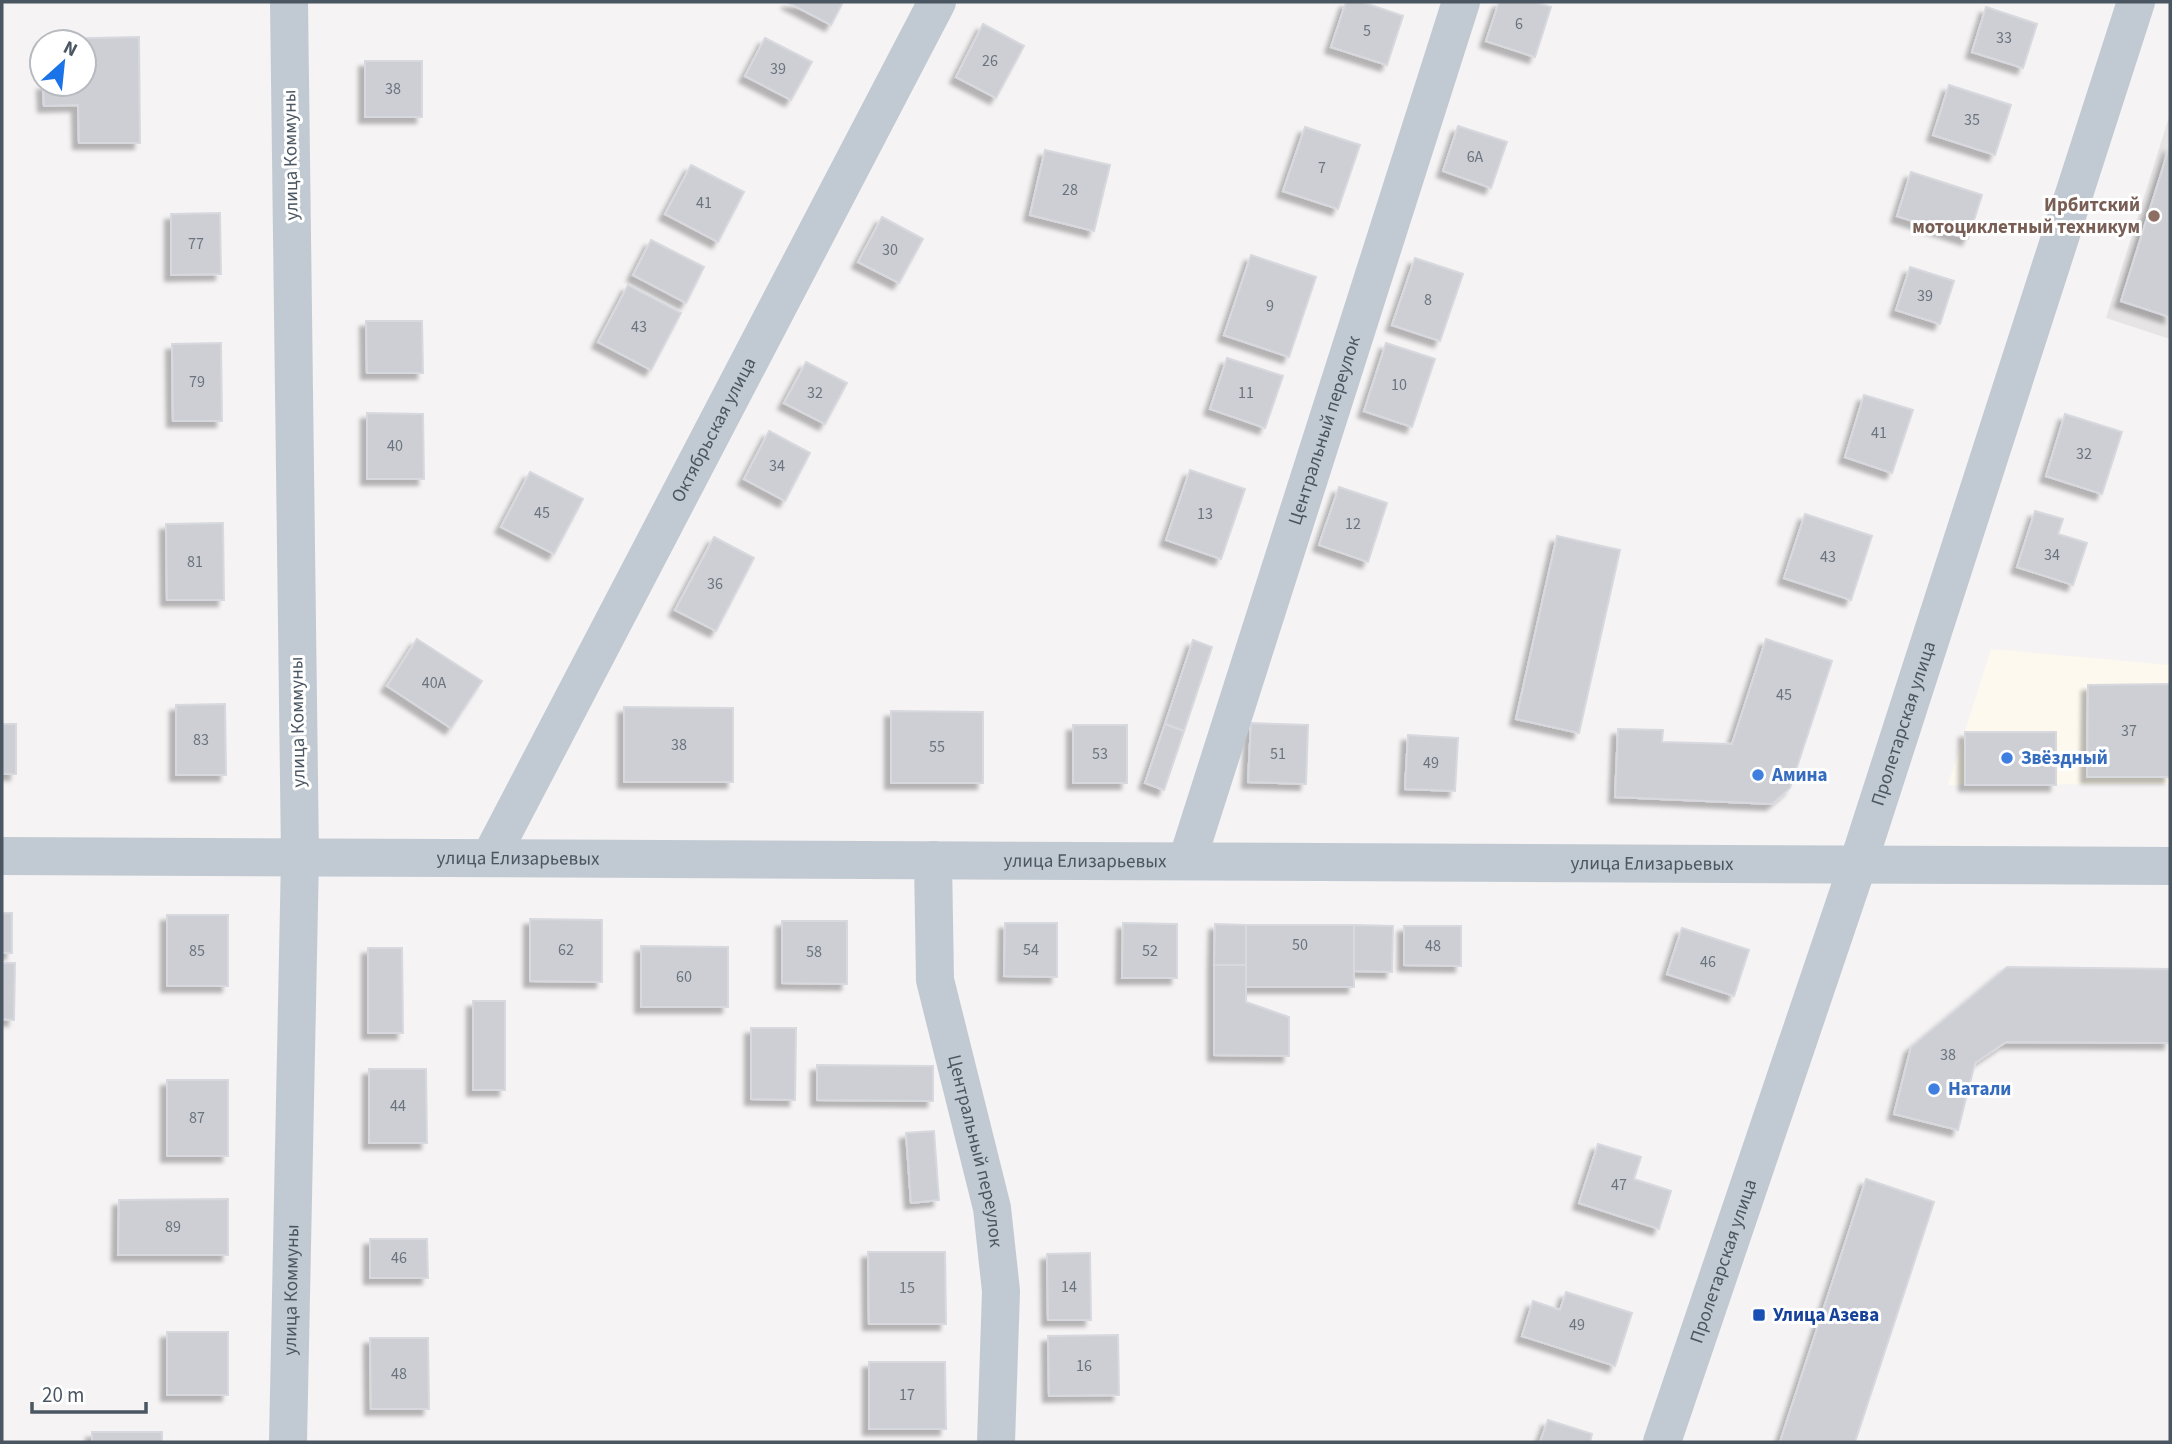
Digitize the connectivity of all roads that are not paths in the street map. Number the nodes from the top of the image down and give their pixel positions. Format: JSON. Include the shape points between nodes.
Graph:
{"nodes":[{"id":1,"x":289,"y":2,"type":"edge"},
{"id":2,"x":937,"y":2,"type":"edge"},
{"id":3,"x":1461,"y":2,"type":"edge"},
{"id":4,"x":2136,"y":2,"type":"edge"},
{"id":5,"x":2,"y":856,"type":"edge"},
{"id":6,"x":300,"y":857,"type":"junction"},
{"id":7,"x":490,"y":858,"type":"junction"},
{"id":8,"x":933,"y":860,"type":"junction"},
{"id":9,"x":1186,"y":861,"type":"junction"},
{"id":10,"x":1857,"y":864,"type":"junction"},
{"id":11,"x":2170,"y":866,"type":"edge"},
{"id":12,"x":288,"y":1442,"type":"edge"},
{"id":13,"x":996,"y":1442,"type":"edge"},
{"id":14,"x":1662,"y":1442,"type":"edge"}],
"edges":[{"from":1,"to":6,"type":"street","name":"улица Коммуны"},
{"from":2,"to":7,"type":"street","name":"Октябрьская улица"},
{"from":3,"to":9,"type":"street","name":"Центральный переулок"},
{"from":4,"to":10,"type":"street","name":"Пролетарская улица"},
{"from":5,"to":6,"type":"street","name":"улица Елизарьевых"},
{"from":6,"to":7,"type":"street","name":"улица Елизарьевых"},
{"from":6,"to":12,"type":"street","name":"улица Коммуны"},
{"from":7,"to":8,"type":"street","name":"улица Елизарьевых"},
{"from":8,"to":9,"type":"street","name":"улица Елизарьевых"},
{"from":8,"to":13,"type":"street","name":"Центральный переулок","via":[[935,980],[992,1208],[1001,1292]]},
{"from":9,"to":10,"type":"street","name":"улица Елизарьевых"},
{"from":10,"to":11,"type":"street","name":"улица Елизарьевых"},
{"from":10,"to":14,"type":"street","name":"Пролетарская улица"}]}
